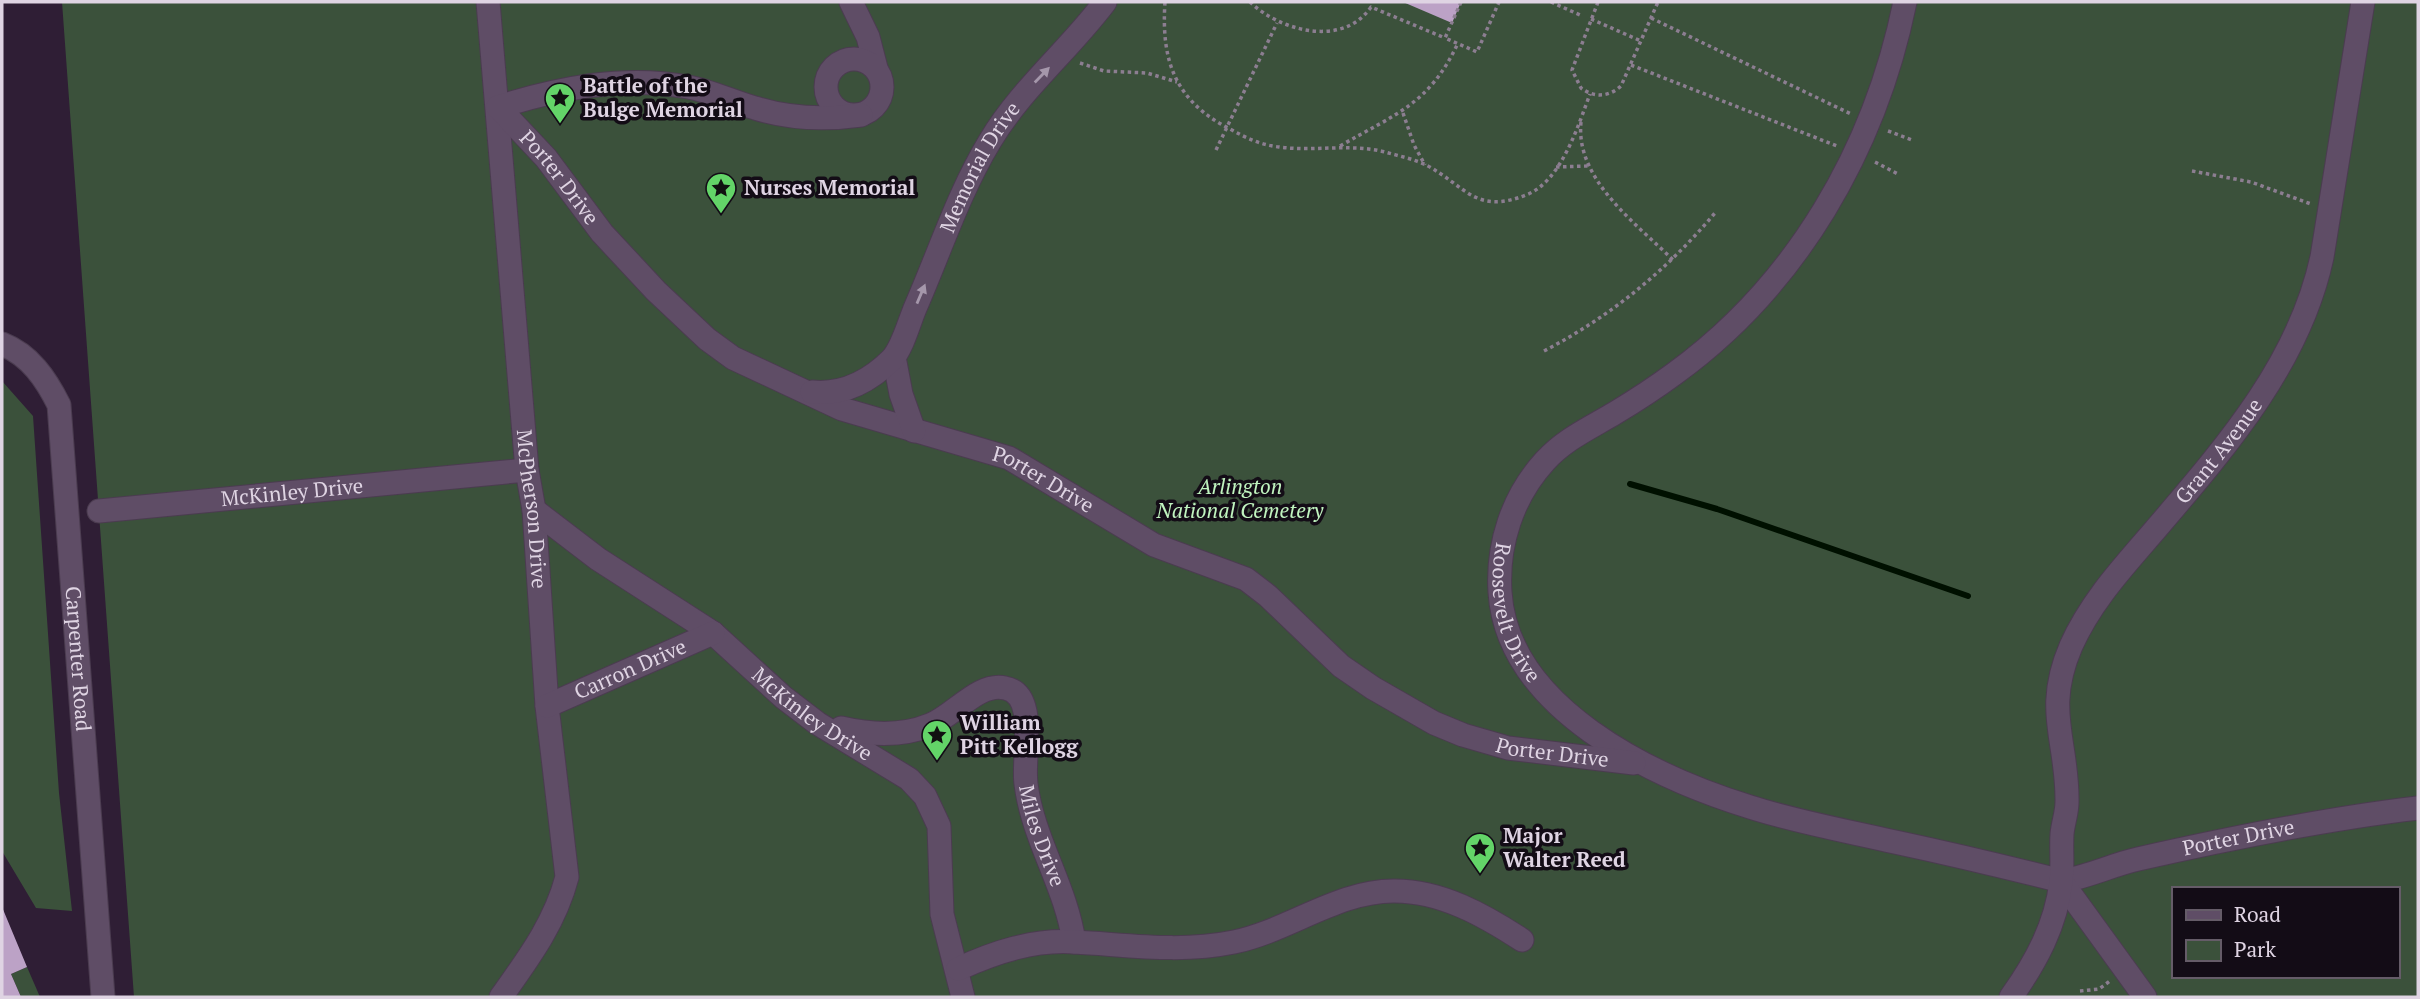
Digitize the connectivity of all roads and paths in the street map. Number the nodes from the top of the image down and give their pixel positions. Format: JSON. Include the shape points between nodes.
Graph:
{"nodes":[{"id":1,"x":488,"y":2,"type":"edge"},
{"id":2,"x":851,"y":2,"type":"edge"},
{"id":3,"x":1105,"y":2,"type":"edge"},
{"id":4,"x":1164,"y":2,"type":"edge"},
{"id":5,"x":1250,"y":2,"type":"edge"},
{"id":6,"x":1461,"y":2,"type":"edge"},
{"id":7,"x":1499,"y":2,"type":"edge"},
{"id":8,"x":1551,"y":2,"type":"edge"},
{"id":9,"x":1598,"y":2,"type":"edge"},
{"id":10,"x":1658,"y":2,"type":"edge"},
{"id":11,"x":1905,"y":2,"type":"edge"},
{"id":12,"x":2363,"y":2,"type":"edge"},
{"id":13,"x":1580,"y":15,"type":"dead end"},
{"id":14,"x":1651,"y":18,"type":"junction"},
{"id":15,"x":1591,"y":19,"type":"junction"},
{"id":16,"x":1276,"y":23,"type":"junction"},
{"id":17,"x":1446,"y":38,"type":"junction"},
{"id":18,"x":1641,"y":41,"type":"junction"},
{"id":19,"x":1458,"y":43,"type":"junction"},
{"id":20,"x":1086,"y":55,"type":"dead end"},
{"id":21,"x":1630,"y":65,"type":"junction"},
{"id":22,"x":876,"y":68,"type":"junction"},
{"id":23,"x":1177,"y":82,"type":"junction"},
{"id":24,"x":1590,"y":94,"type":"junction"},
{"id":25,"x":498,"y":107,"type":"junction"},
{"id":26,"x":1845,"y":111,"type":"dead end"},
{"id":27,"x":1403,"y":113,"type":"junction"},
{"id":28,"x":861,"y":115,"type":"junction"},
{"id":29,"x":1582,"y":116,"type":"junction"},
{"id":30,"x":1227,"y":128,"type":"junction"},
{"id":31,"x":1888,"y":131,"type":"dead end"},
{"id":32,"x":1912,"y":139,"type":"dead end"},
{"id":33,"x":1831,"y":144,"type":"dead end"},
{"id":34,"x":1338,"y":147,"type":"junction"},
{"id":35,"x":1216,"y":150,"type":"dead end"},
{"id":36,"x":1875,"y":162,"type":"dead end"},
{"id":37,"x":1425,"y":165,"type":"junction"},
{"id":38,"x":1588,"y":166,"type":"junction"},
{"id":39,"x":1556,"y":167,"type":"junction"},
{"id":40,"x":2192,"y":171,"type":"dead end"},
{"id":41,"x":1898,"y":174,"type":"dead end"},
{"id":42,"x":2329,"y":209,"type":"junction"},
{"id":43,"x":1715,"y":213,"type":"dead end"},
{"id":44,"x":1673,"y":260,"type":"junction"},
{"id":45,"x":2,"y":344,"type":"edge"},
{"id":46,"x":1544,"y":351,"type":"dead end"},
{"id":47,"x":894,"y":357,"type":"junction"},
{"id":48,"x":802,"y":391,"type":"junction"},
{"id":49,"x":914,"y":430,"type":"junction"},
{"id":50,"x":527,"y":470,"type":"junction"},
{"id":51,"x":534,"y":510,"type":"junction"},
{"id":52,"x":99,"y":511,"type":"dead end"},
{"id":53,"x":713,"y":633,"type":"junction"},
{"id":54,"x":547,"y":706,"type":"junction"},
{"id":55,"x":817,"y":723,"type":"junction"},
{"id":56,"x":1644,"y":764,"type":"junction"},
{"id":57,"x":2418,"y":808,"type":"edge"},
{"id":58,"x":2062,"y":881,"type":"junction"},
{"id":59,"x":1522,"y":940,"type":"dead end"},
{"id":60,"x":1074,"y":942,"type":"junction"},
{"id":61,"x":2124,"y":968,"type":"junction"},
{"id":62,"x":958,"y":969,"type":"junction"},
{"id":63,"x":2080,"y":991,"type":"dead end"},
{"id":64,"x":103,"y":997,"type":"edge"},
{"id":65,"x":501,"y":997,"type":"edge"},
{"id":66,"x":963,"y":997,"type":"edge"},
{"id":67,"x":2011,"y":997,"type":"edge"},
{"id":68,"x":2145,"y":997,"type":"edge"}],
"edges":[{"from":1,"to":25,"type":"street","name":"McPherson Drive"},
{"from":2,"to":22,"type":"street"},
{"from":47,"to":3,"type":"street","name":"Memorial Drive","one_way":true,"via":[[989,141]]},
{"from":4,"to":23,"type":"path","via":[[1166,50]]},
{"from":5,"to":16,"type":"path"},
{"from":6,"to":17,"type":"path"},
{"from":7,"to":19,"type":"path","via":[[1477,51]]},
{"from":8,"to":13,"type":"path"},
{"from":9,"to":15,"type":"path"},
{"from":10,"to":14,"type":"path"},
{"from":11,"to":56,"type":"street","name":"Roosevelt Drive","via":[[1865,133],[1842,183],[1798,250],[1748,310],[1695,358],[1558,448],[1526,485],[1509,522],[1500,564],[1501,604],[1521,659],[1533,678],[1579,724]]},
{"from":12,"to":42,"type":"street","name":"Grant Avenue"},
{"from":14,"to":18,"type":"path"},
{"from":14,"to":26,"type":"path"},
{"from":15,"to":18,"type":"path"},
{"from":15,"to":24,"type":"path","via":[[1572,67],[1579,86]]},
{"from":16,"to":17,"type":"path","via":[[1318,31],[1343,27],[1362,20],[1371,7]]},
{"from":16,"to":30,"type":"path"},
{"from":17,"to":19,"type":"path"},
{"from":18,"to":21,"type":"path"},
{"from":19,"to":27,"type":"path","via":[[1427,92]]},
{"from":20,"to":23,"type":"path","via":[[1078,62],[1104,71],[1147,72]]},
{"from":21,"to":24,"type":"path","via":[[1616,91]]},
{"from":21,"to":33,"type":"path"},
{"from":22,"to":28,"type":"street","via":[[881,95],[870,111]]},
{"from":22,"to":28,"type":"street","via":[[863,60],[848,60],[836,65],[827,80],[827,93],[835,108]]},
{"from":23,"to":30,"type":"path","via":[[1200,112]]},
{"from":24,"to":29,"type":"path"},
{"from":25,"to":28,"type":"street","via":[[588,85],[630,82],[690,87],[793,117]]},
{"from":25,"to":48,"type":"street","name":"Porter Drive","via":[[546,158],[602,233],[707,339],[733,358]]},
{"from":25,"to":50,"type":"street","name":"McPherson Drive"},
{"from":27,"to":34,"type":"path"},
{"from":27,"to":37,"type":"path"},
{"from":29,"to":38,"type":"path","via":[[1581,139]]},
{"from":29,"to":39,"type":"path"},
{"from":30,"to":34,"type":"path","via":[[1249,140],[1278,147]]},
{"from":30,"to":35,"type":"path"},
{"from":31,"to":32,"type":"path"},
{"from":34,"to":37,"type":"path","via":[[1384,152]]},
{"from":36,"to":41,"type":"path"},
{"from":37,"to":39,"type":"path","via":[[1484,202],[1539,189]]},
{"from":38,"to":39,"type":"path"},
{"from":38,"to":44,"type":"path","via":[[1610,196]]},
{"from":40,"to":42,"type":"path","via":[[2251,182]]},
{"from":42,"to":58,"type":"street","name":"Grant Avenue","via":[[2316,288],[2273,380],[2106,587],[2072,645],[2057,698],[2067,802]]},
{"from":43,"to":44,"type":"path"},
{"from":44,"to":46,"type":"path","via":[[1606,314]]},
{"from":45,"to":64,"type":"street","name":"Carpenter Road","via":[[32,363],[59,405]]},
{"from":47,"to":48,"type":"street","via":[[850,389],[827,394]]},
{"from":47,"to":49,"type":"street"},
{"from":48,"to":49,"type":"street","name":"Porter Drive","via":[[842,410]]},
{"from":49,"to":56,"type":"street","name":"Porter Drive","via":[[1018,462],[1154,545],[1246,579],[1341,666],[1434,723],[1508,747]]},
{"from":50,"to":51,"type":"street","name":"McPherson Drive"},
{"from":50,"to":52,"type":"street","name":"McKinley Drive"},
{"from":51,"to":53,"type":"street","name":"McKinley Drive","via":[[598,559]]},
{"from":51,"to":54,"type":"street","name":"McPherson Drive"},
{"from":53,"to":54,"type":"street","name":"Carron Drive"},
{"from":53,"to":55,"type":"street","name":"McKinley Drive"},
{"from":54,"to":65,"type":"street","name":"McPherson Drive","via":[[567,877],[561,902],[543,936]]},
{"from":55,"to":60,"type":"street","name":"Miles Drive","via":[[868,734],[896,733],[933,724],[996,687],[1015,691],[1027,710],[1024,766],[1035,829],[1070,913]]},
{"from":55,"to":62,"type":"street","name":"McKinley Drive","via":[[874,755],[925,796],[939,826],[942,914]]},
{"from":56,"to":58,"type":"street","name":"Roosevelt Drive","via":[[1752,808]]},
{"from":57,"to":58,"type":"street","name":"Porter Drive","via":[[2276,830],[2118,863],[2086,877]]},
{"from":58,"to":61,"type":"street"},
{"from":58,"to":67,"type":"street","via":[[2043,945]]},
{"from":59,"to":60,"type":"street","via":[[1450,901],[1394,891],[1350,899],[1265,934],[1233,942],[1152,950]]},
{"from":60,"to":62,"type":"street","via":[[997,952]]},
{"from":61,"to":63,"type":"path","via":[[2099,989]]},
{"from":61,"to":68,"type":"street"},
{"from":62,"to":66,"type":"street","name":"McKinley Drive"}]}
